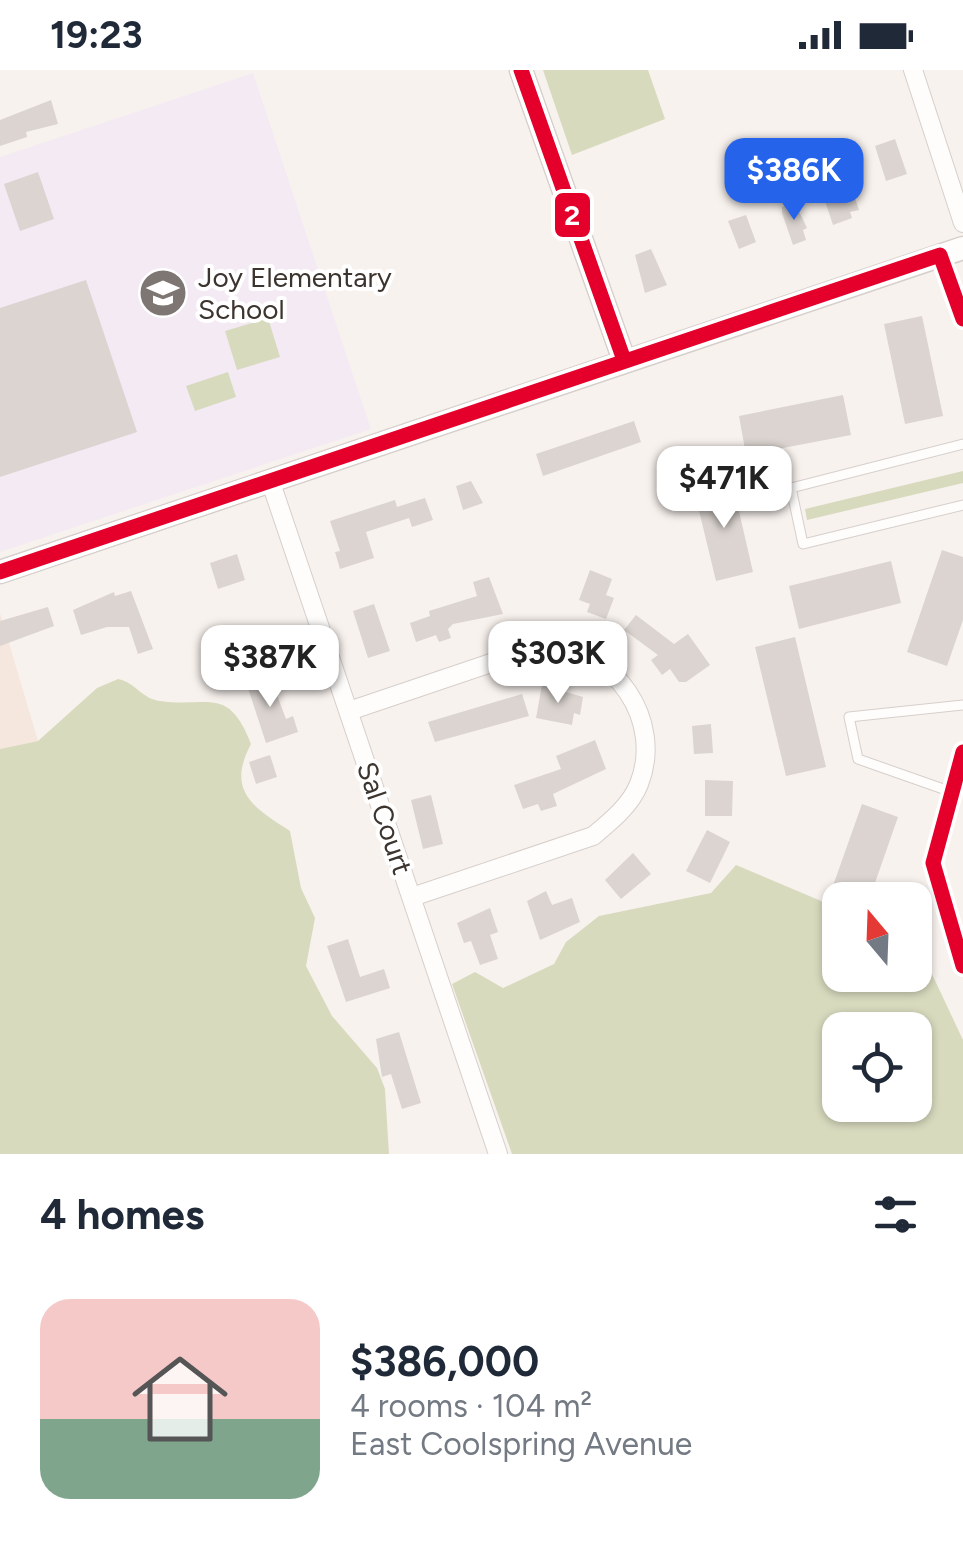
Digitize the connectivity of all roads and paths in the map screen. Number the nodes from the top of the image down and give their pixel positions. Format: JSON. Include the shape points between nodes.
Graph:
{"nodes":[{"id":1,"x":522,"y":70,"type":"edge"},
{"id":2,"x":914,"y":70,"type":"edge"},
{"id":3,"x":963,"y":223,"type":"edge"},
{"id":4,"x":952,"y":252,"type":"edge"},
{"id":5,"x":963,"y":319,"type":"edge"},
{"id":6,"x":624,"y":360,"type":"junction"},
{"id":7,"x":963,"y":444,"type":"edge"},
{"id":8,"x":271,"y":483,"type":"junction"},
{"id":9,"x":963,"y":506,"type":"edge"},
{"id":10,"x":0,"y":572,"type":"edge"},
{"id":11,"x":963,"y":705,"type":"edge"},
{"id":12,"x":349,"y":711,"type":"junction"},
{"id":13,"x":963,"y":753,"type":"edge"},
{"id":14,"x":949,"y":791,"type":"junction"},
{"id":15,"x":412,"y":897,"type":"junction"},
{"id":16,"x":958,"y":932,"type":"edge"},
{"id":17,"x":963,"y":966,"type":"edge"},
{"id":18,"x":498,"y":1154,"type":"edge"}],
"edges":[{"from":1,"to":6,"type":"street"},
{"from":2,"to":3,"type":"street"},
{"from":4,"to":5,"type":"street"},
{"from":4,"to":6,"type":"street"},
{"from":6,"to":8,"type":"street"},
{"from":7,"to":9,"type":"lane","via":[[791,488],[803,544]]},
{"from":8,"to":10,"type":"street"},
{"from":8,"to":12,"type":"street","name":"Sal Court"},
{"from":11,"to":14,"type":"lane","via":[[849,716],[858,759]]},
{"from":12,"to":15,"type":"street","name":"Sal Court"},
{"from":12,"to":15,"type":"street","via":[[544,647],[578,652],[608,668],[645,728],[638,786],[593,836]]},
{"from":13,"to":14,"type":"street"},
{"from":14,"to":16,"type":"street","via":[[933,863]]},
{"from":15,"to":18,"type":"street","name":"Sal Court"},
{"from":16,"to":17,"type":"street"}]}
